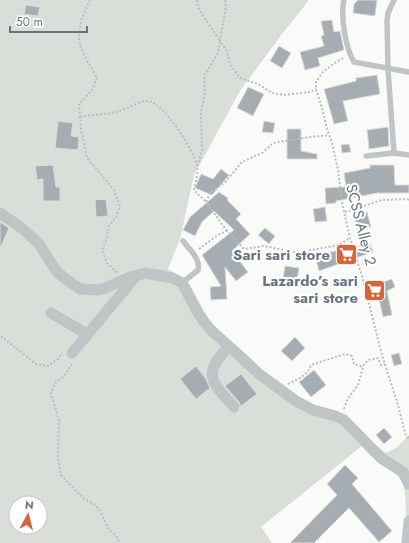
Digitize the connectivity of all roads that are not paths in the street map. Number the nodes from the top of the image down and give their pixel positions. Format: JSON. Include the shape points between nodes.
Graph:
{"nodes":[{"id":1,"x":344,"y":0,"type":"edge"},
{"id":2,"x":394,"y":0,"type":"edge"},
{"id":3,"x":388,"y":69,"type":"junction"},
{"id":4,"x":409,"y":72,"type":"edge"},
{"id":5,"x":394,"y":153,"type":"junction"},
{"id":6,"x":409,"y":155,"type":"edge"},
{"id":7,"x":366,"y":156,"type":"dead end"},
{"id":8,"x":0,"y":213,"type":"edge"},
{"id":9,"x":183,"y":241,"type":"dead end"},
{"id":10,"x":138,"y":274,"type":"junction"},
{"id":11,"x":182,"y":283,"type":"junction"},
{"id":12,"x":51,"y":313,"type":"dead end"},
{"id":13,"x":87,"y":334,"type":"junction"},
{"id":14,"x":230,"y":347,"type":"junction"},
{"id":15,"x":73,"y":358,"type":"road end"},
{"id":16,"x":234,"y":407,"type":"dead end"},
{"id":17,"x":409,"y":484,"type":"edge"},
{"id":18,"x":409,"y":521,"type":"edge"},
{"id":19,"x":407,"y":543,"type":"edge"}],
"edges":[{"from":1,"to":3,"type":"lane","via":[[342,14],[350,55],[354,62]]},
{"from":2,"to":3,"type":"lane","via":[[388,13]]},
{"from":3,"to":4,"type":"lane"},
{"from":3,"to":5,"type":"lane"},
{"from":5,"to":6,"type":"lane"},
{"from":5,"to":7,"type":"lane"},
{"from":8,"to":10,"type":"street","via":[[39,244],[55,269],[80,289],[96,290]]},
{"from":9,"to":11,"type":"lane","via":[[198,262],[199,268]]},
{"from":10,"to":11,"type":"street","via":[[156,274]]},
{"from":10,"to":13,"type":"street"},
{"from":11,"to":14,"type":"street","via":[[198,313],[212,331]]},
{"from":12,"to":13,"type":"street"},
{"from":13,"to":15,"type":"street"},
{"from":14,"to":16,"type":"street","via":[[216,362],[212,378]]},
{"from":14,"to":17,"type":"street","via":[[259,374],[296,401],[313,410],[341,418],[381,458],[403,472]]},
{"from":18,"to":19,"type":"street"}]}
